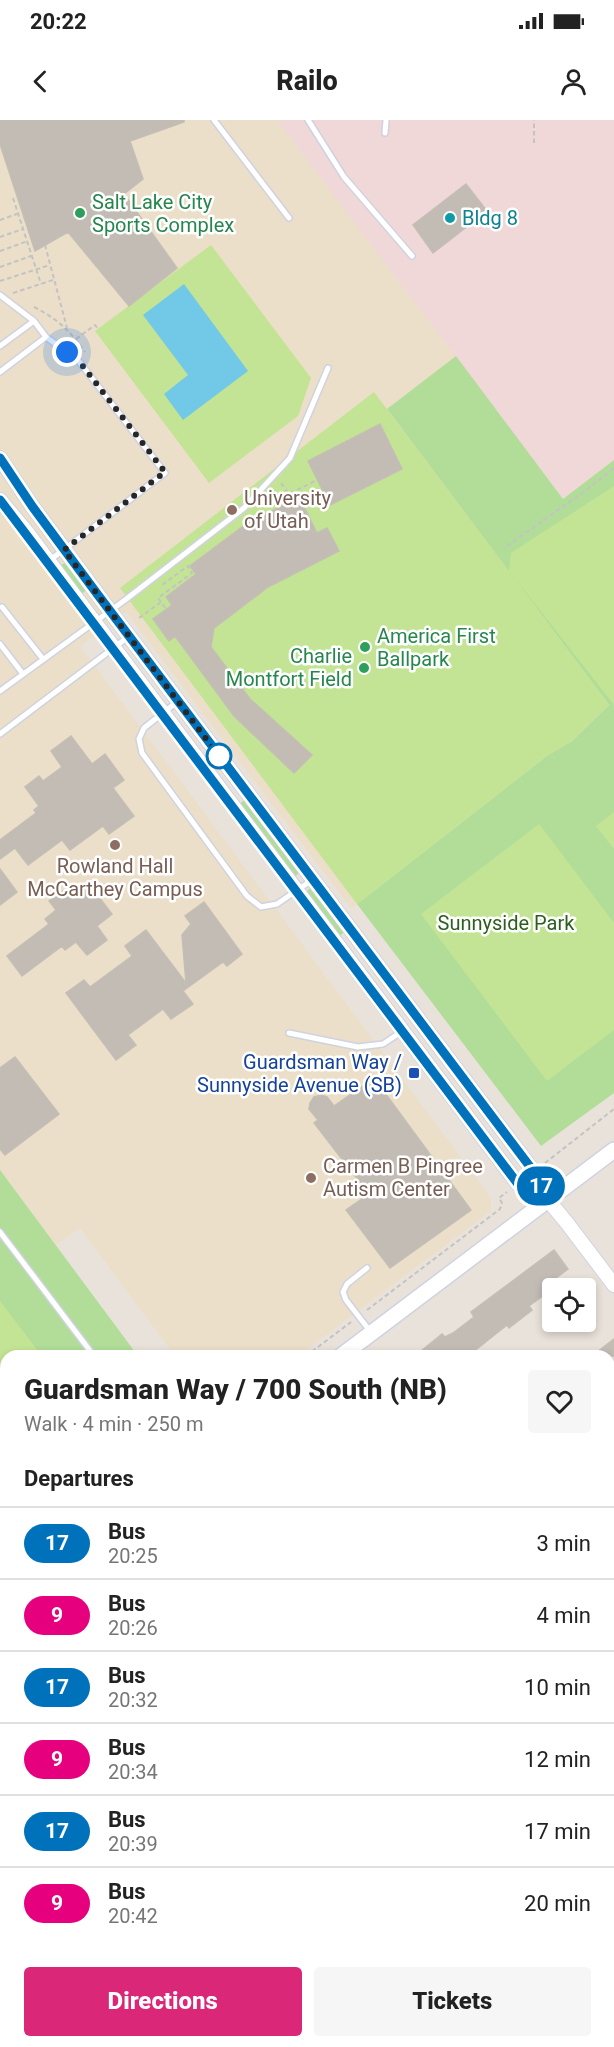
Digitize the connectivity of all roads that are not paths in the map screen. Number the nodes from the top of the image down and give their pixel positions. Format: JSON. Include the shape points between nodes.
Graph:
{"nodes":[{"id":1,"x":214,"y":120,"type":"edge"},
{"id":2,"x":308,"y":120,"type":"edge"},
{"id":3,"x":386,"y":120,"type":"edge"},
{"id":4,"x":385,"y":133,"type":"dead end"},
{"id":5,"x":289,"y":218,"type":"dead end"},
{"id":6,"x":412,"y":256,"type":"dead end"},
{"id":7,"x":0,"y":295,"type":"edge"},
{"id":8,"x":34,"y":321,"type":"junction"},
{"id":9,"x":46,"y":338,"type":"junction"},
{"id":10,"x":0,"y":346,"type":"edge"},
{"id":11,"x":328,"y":368,"type":"dead end"},
{"id":12,"x":0,"y":372,"type":"edge"},
{"id":13,"x":0,"y":458,"type":"edge"},
{"id":14,"x":0,"y":500,"type":"edge"},
{"id":15,"x":64,"y":550,"type":"junction"},
{"id":16,"x":48,"y":561,"type":"junction"},
{"id":17,"x":2,"y":607,"type":"dead end"},
{"id":18,"x":110,"y":610,"type":"junction"},
{"id":19,"x":94,"y":622,"type":"junction"},
{"id":20,"x":129,"y":636,"type":"junction"},
{"id":21,"x":0,"y":644,"type":"edge"},
{"id":22,"x":113,"y":647,"type":"junction"},
{"id":23,"x":43,"y":659,"type":"junction"},
{"id":24,"x":23,"y":674,"type":"junction"},
{"id":25,"x":0,"y":691,"type":"edge"},
{"id":26,"x":178,"y":701,"type":"junction"},
{"id":27,"x":163,"y":714,"type":"junction"},
{"id":28,"x":0,"y":734,"type":"edge"},
{"id":29,"x":312,"y":880,"type":"junction"},
{"id":30,"x":297,"y":892,"type":"junction"},
{"id":31,"x":402,"y":1031,"type":"junction"},
{"id":32,"x":289,"y":1033,"type":"dead end"},
{"id":33,"x":614,"y":1150,"type":"edge"},
{"id":34,"x":548,"y":1200,"type":"junction"},
{"id":35,"x":0,"y":1232,"type":"edge"},
{"id":36,"x":367,"y":1268,"type":"dead end"},
{"id":37,"x":614,"y":1286,"type":"edge"},
{"id":38,"x":372,"y":1332,"type":"junction"},
{"id":39,"x":89,"y":1350,"type":"edge"},
{"id":40,"x":348,"y":1350,"type":"edge"}],
"edges":[{"from":1,"to":5,"type":"lane"},
{"from":2,"to":6,"type":"lane","via":[[344,177]]},
{"from":3,"to":4,"type":"lane"},
{"from":7,"to":8,"type":"lane"},
{"from":8,"to":9,"type":"lane"},
{"from":8,"to":10,"type":"lane"},
{"from":9,"to":12,"type":"lane"},
{"from":9,"to":15,"type":"lane","via":[[78,360],[165,472]]},
{"from":11,"to":18,"type":"lane","via":[[290,458],[244,508]]},
{"from":13,"to":15,"type":"street"},
{"from":14,"to":16,"type":"street"},
{"from":15,"to":16,"type":"lane"},
{"from":15,"to":18,"type":"street"},
{"from":16,"to":19,"type":"street"},
{"from":17,"to":23,"type":"lane"},
{"from":18,"to":19,"type":"lane"},
{"from":18,"to":20,"type":"street"},
{"from":19,"to":22,"type":"street"},
{"from":19,"to":23,"type":"lane"},
{"from":20,"to":22,"type":"lane"},
{"from":20,"to":26,"type":"street"},
{"from":21,"to":24,"type":"lane"},
{"from":22,"to":27,"type":"street"},
{"from":22,"to":28,"type":"lane"},
{"from":23,"to":24,"type":"lane"},
{"from":24,"to":25,"type":"lane"},
{"from":26,"to":27,"type":"lane"},
{"from":26,"to":29,"type":"street"},
{"from":27,"to":30,"type":"street"},
{"from":27,"to":30,"type":"lane","via":[[144,728],[139,739],[142,753],[248,896],[261,906],[277,904]]},
{"from":29,"to":30,"type":"lane"},
{"from":29,"to":34,"type":"street","via":[[534,1172]]},
{"from":30,"to":31,"type":"street"},
{"from":31,"to":32,"type":"lane","via":[[383,1044],[358,1047]]},
{"from":31,"to":34,"type":"street","via":[[518,1184]]},
{"from":33,"to":34,"type":"main road"},
{"from":34,"to":37,"type":"street"},
{"from":34,"to":38,"type":"main road"},
{"from":35,"to":39,"type":"lane"},
{"from":36,"to":38,"type":"lane","via":[[343,1292]]},
{"from":38,"to":40,"type":"main road"}]}
